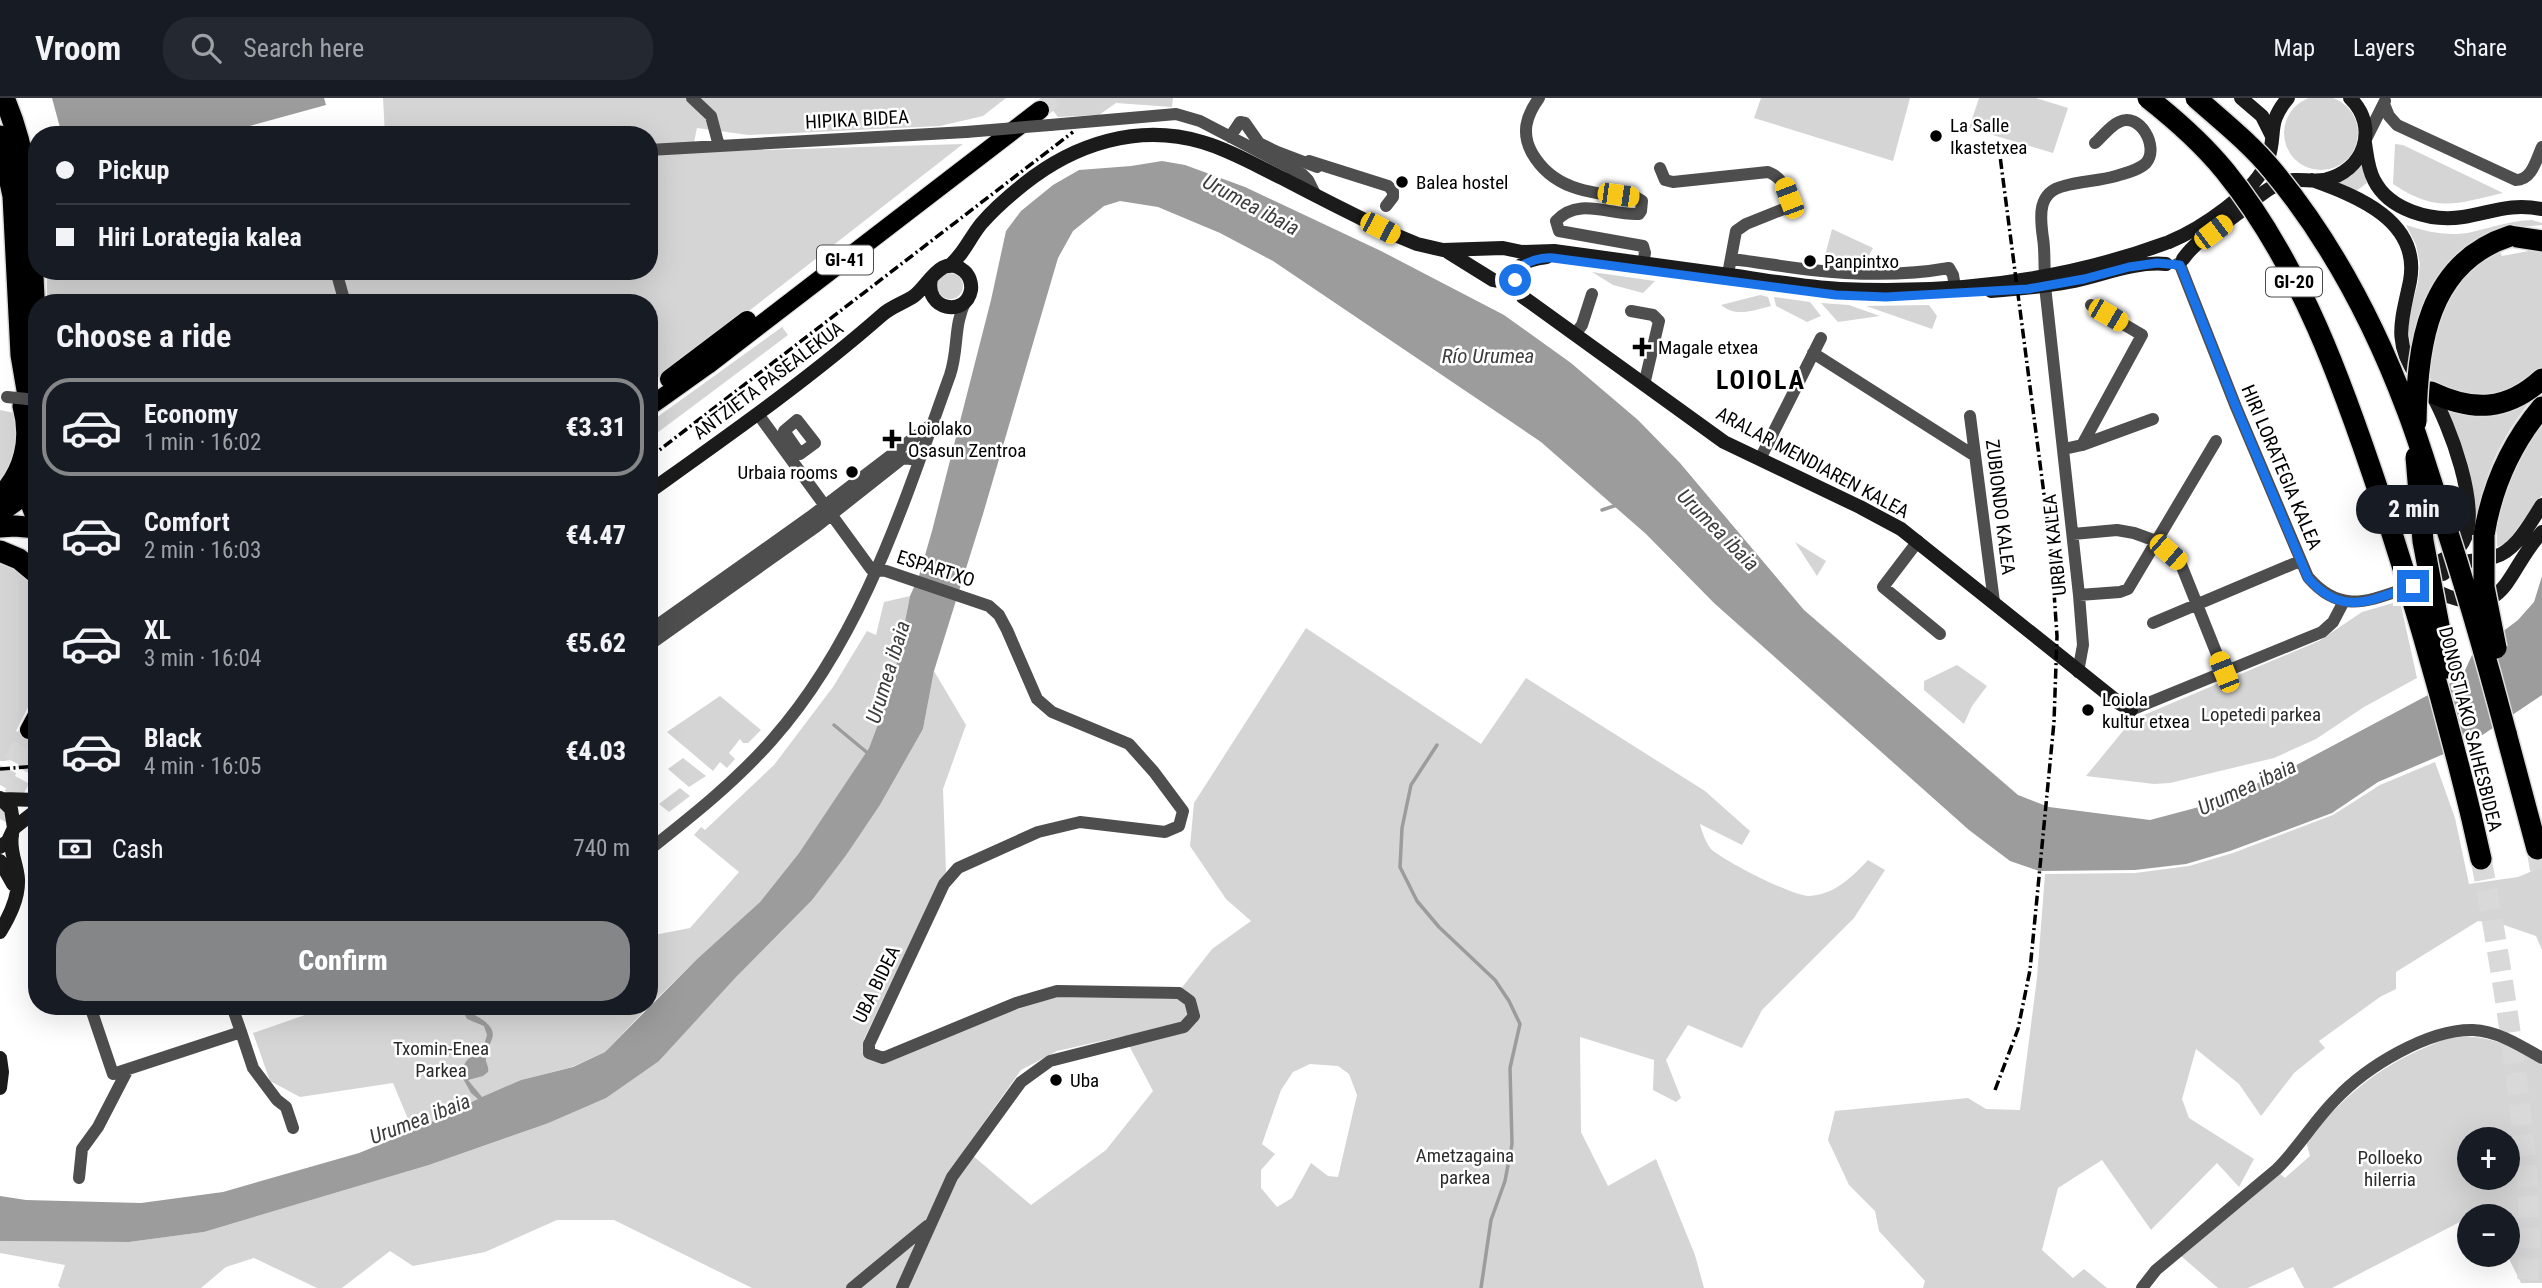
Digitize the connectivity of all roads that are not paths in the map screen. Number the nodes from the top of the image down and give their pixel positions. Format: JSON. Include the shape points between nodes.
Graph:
{"nodes":[{"id":1,"x":4,"y":98,"type":"edge"},
{"id":2,"x":692,"y":98,"type":"edge"},
{"id":3,"x":1539,"y":98,"type":"edge"},
{"id":4,"x":2148,"y":98,"type":"edge"},
{"id":5,"x":2196,"y":98,"type":"edge"},
{"id":6,"x":2241,"y":98,"type":"edge"},
{"id":7,"x":2288,"y":98,"type":"edge"},
{"id":8,"x":2350,"y":98,"type":"edge"},
{"id":9,"x":2385,"y":101,"type":"edge"},
{"id":10,"x":1041,"y":112,"type":"junction"},
{"id":11,"x":1245,"y":123,"type":"junction"},
{"id":12,"x":0,"y":136,"type":"edge"},
{"id":13,"x":1230,"y":136,"type":"junction"},
{"id":14,"x":2271,"y":139,"type":"junction"},
{"id":15,"x":2366,"y":141,"type":"junction"},
{"id":16,"x":2095,"y":143,"type":"dead end"},
{"id":17,"x":719,"y":146,"type":"junction"},
{"id":18,"x":1266,"y":147,"type":"junction"},
{"id":19,"x":2542,"y":147,"type":"edge"},
{"id":20,"x":658,"y":149,"type":"edge"},
{"id":21,"x":1660,"y":168,"type":"dead end"},
{"id":22,"x":2305,"y":179,"type":"junction"},
{"id":23,"x":28,"y":183,"type":"edge"},
{"id":24,"x":1316,"y":196,"type":"junction"},
{"id":25,"x":2542,"y":209,"type":"edge"},
{"id":26,"x":2542,"y":231,"type":"edge"},
{"id":27,"x":2510,"y":236,"type":"junction"},
{"id":28,"x":2542,"y":241,"type":"edge"},
{"id":29,"x":2168,"y":242,"type":"junction"},
{"id":30,"x":969,"y":245,"type":"junction"},
{"id":31,"x":1495,"y":249,"type":"junction"},
{"id":32,"x":1443,"y":250,"type":"junction"},
{"id":33,"x":1511,"y":251,"type":"junction"},
{"id":34,"x":1731,"y":259,"type":"junction"},
{"id":35,"x":1643,"y":263,"type":"junction"},
{"id":36,"x":2176,"y":263,"type":"junction"},
{"id":37,"x":949,"y":266,"type":"junction"},
{"id":38,"x":1516,"y":272,"type":"junction"},
{"id":39,"x":967,"y":274,"type":"junction"},
{"id":40,"x":1728,"y":274,"type":"junction"},
{"id":41,"x":1490,"y":277,"type":"junction"},
{"id":42,"x":931,"y":279,"type":"junction"},
{"id":43,"x":2045,"y":281,"type":"junction"},
{"id":44,"x":1955,"y":287,"type":"junction"},
{"id":45,"x":1592,"y":294,"type":"dead end"},
{"id":46,"x":909,"y":299,"type":"junction"},
{"id":47,"x":966,"y":300,"type":"junction"},
{"id":48,"x":941,"y":304,"type":"junction"},
{"id":49,"x":2091,"y":305,"type":"dead end"},
{"id":50,"x":1631,"y":310,"type":"dead end"},
{"id":51,"x":956,"y":327,"type":"junction"},
{"id":52,"x":1575,"y":334,"type":"junction"},
{"id":53,"x":1821,"y":338,"type":"dead end"},
{"id":54,"x":1813,"y":353,"type":"junction"},
{"id":55,"x":2542,"y":379,"type":"edge"},
{"id":56,"x":1644,"y":385,"type":"junction"},
{"id":57,"x":658,"y":387,"type":"edge"},
{"id":58,"x":2431,"y":392,"type":"junction"},
{"id":59,"x":18,"y":396,"type":"edge"},
{"id":60,"x":658,"y":401,"type":"edge"},
{"id":61,"x":2542,"y":407,"type":"edge"},
{"id":62,"x":758,"y":414,"type":"junction"},
{"id":63,"x":1970,"y":416,"type":"dead end"},
{"id":64,"x":2153,"y":419,"type":"dead end"},
{"id":65,"x":932,"y":424,"type":"junction"},
{"id":66,"x":2216,"y":441,"type":"dead end"},
{"id":67,"x":2082,"y":445,"type":"junction"},
{"id":68,"x":2064,"y":449,"type":"junction"},
{"id":69,"x":1975,"y":456,"type":"junction"},
{"id":70,"x":1760,"y":459,"type":"junction"},
{"id":71,"x":919,"y":460,"type":"junction"},
{"id":72,"x":658,"y":486,"type":"edge"},
{"id":73,"x":28,"y":487,"type":"edge"},
{"id":74,"x":0,"y":497,"type":"edge"},
{"id":75,"x":2542,"y":505,"type":"edge"},
{"id":76,"x":827,"y":510,"type":"junction"},
{"id":77,"x":0,"y":512,"type":"edge"},
{"id":78,"x":0,"y":527,"type":"edge"},
{"id":79,"x":28,"y":528,"type":"edge"},
{"id":80,"x":2542,"y":532,"type":"edge"},
{"id":81,"x":2073,"y":534,"type":"junction"},
{"id":82,"x":1918,"y":541,"type":"junction"},
{"id":83,"x":2156,"y":541,"type":"junction"},
{"id":84,"x":887,"y":547,"type":"junction"},
{"id":85,"x":0,"y":551,"type":"edge"},
{"id":86,"x":860,"y":552,"type":"junction"},
{"id":87,"x":2300,"y":561,"type":"junction"},
{"id":88,"x":28,"y":566,"type":"edge"},
{"id":89,"x":2438,"y":569,"type":"junction"},
{"id":90,"x":884,"y":572,"type":"junction"},
{"id":91,"x":2413,"y":586,"type":"junction"},
{"id":92,"x":2438,"y":592,"type":"junction"},
{"id":93,"x":2079,"y":595,"type":"junction"},
{"id":94,"x":1994,"y":602,"type":"junction"},
{"id":95,"x":981,"y":603,"type":"joint"},
{"id":96,"x":2343,"y":603,"type":"junction"},
{"id":97,"x":2197,"y":605,"type":"junction"},
{"id":98,"x":2153,"y":623,"type":"dead end"},
{"id":99,"x":658,"y":625,"type":"edge"},
{"id":100,"x":1940,"y":634,"type":"dead end"},
{"id":101,"x":658,"y":638,"type":"edge"},
{"id":102,"x":2082,"y":638,"type":"junction"},
{"id":103,"x":2059,"y":656,"type":"junction"},
{"id":104,"x":2078,"y":672,"type":"junction"},
{"id":105,"x":2224,"y":672,"type":"junction"},
{"id":106,"x":2131,"y":710,"type":"joint"},
{"id":107,"x":2507,"y":733,"type":"junction"},
{"id":108,"x":1,"y":799,"type":"edge"},
{"id":109,"x":28,"y":800,"type":"edge"},
{"id":110,"x":28,"y":818,"type":"edge"},
{"id":111,"x":2474,"y":820,"type":"junction"},
{"id":112,"x":13,"y":832,"type":"junction"},
{"id":113,"x":658,"y":841,"type":"edge"},
{"id":114,"x":0,"y":847,"type":"edge"},
{"id":115,"x":2537,"y":849,"type":"dead end"},
{"id":116,"x":2481,"y":859,"type":"tunnel mouth"},
{"id":117,"x":0,"y":861,"type":"edge"},
{"id":118,"x":16,"y":892,"type":"junction"},
{"id":119,"x":0,"y":932,"type":"edge"},
{"id":120,"x":93,"y":1015,"type":"edge"},
{"id":121,"x":235,"y":1015,"type":"edge"},
{"id":122,"x":241,"y":1032,"type":"junction"},
{"id":123,"x":0,"y":1058,"type":"edge"},
{"id":124,"x":2542,"y":1058,"type":"edge"},
{"id":125,"x":128,"y":1069,"type":"junction"},
{"id":126,"x":0,"y":1088,"type":"edge"},
{"id":127,"x":293,"y":1128,"type":"dead end"},
{"id":128,"x":79,"y":1178,"type":"dead end"},
{"id":129,"x":930,"y":1223,"type":"junction"},
{"id":130,"x":852,"y":1288,"type":"edge"},
{"id":131,"x":902,"y":1288,"type":"edge"},
{"id":132,"x":2142,"y":1288,"type":"edge"}],
"edges":[{"from":1,"to":23,"type":"highway"},
{"from":2,"to":17,"type":"street","via":[[711,116]]},
{"from":3,"to":35,"type":"street","via":[[1529,116],[1525,141],[1552,178],[1570,187],[1642,201],[1639,214],[1574,209],[1556,221],[1559,231],[1643,246]]},
{"from":4,"to":111,"type":"highway","name":"DONOSTIAKO SAIHESBIDEA","number":"GI-20","bridge":true,"via":[[2203,146],[2247,200],[2317,328],[2357,427],[2407,578]]},
{"from":5,"to":107,"type":"highway","name":"DONOSTIAKO SAIHESBIDEA","number":"GI-20","bridge":true,"via":[[2272,169],[2336,264],[2367,322],[2407,410],[2463,579]]},
{"from":6,"to":14,"type":"main road","via":[[2262,116]]},
{"from":7,"to":14,"type":"main road","via":[[2276,114]]},
{"from":8,"to":15,"type":"main road","via":[[2362,113]]},
{"from":9,"to":15,"type":"street"},
{"from":9,"to":19,"type":"street","via":[[2397,125],[2514,179],[2528,176]]},
{"from":10,"to":13,"type":"street","name":"HIPIKA BIDEA","via":[[1176,114]]},
{"from":10,"to":17,"type":"street","name":"HIPIKA BIDEA","bridge":true,"via":[[966,132]]},
{"from":10,"to":57,"type":"main road","number":"GI-41"},
{"from":10,"to":60,"type":"main road","number":"GI-41"},
{"from":11,"to":13,"type":"street","via":[[1236,125]]},
{"from":11,"to":18,"type":"street"},
{"from":11,"to":18,"type":"street"},
{"from":12,"to":59,"type":"highway","via":[[13,196]]},
{"from":13,"to":24,"type":"street","name":"HIPIKA BIDEA","via":[[1301,174]]},
{"from":14,"to":22,"type":"main road","via":[[2285,171]]},
{"from":14,"to":29,"type":"main road","via":[[2264,167],[2246,188],[2200,226]]},
{"from":15,"to":22,"type":"main road","via":[[2359,158],[2344,172]]},
{"from":15,"to":25,"type":"main road","via":[[2370,170],[2380,189],[2412,212],[2454,218],[2512,206]]},
{"from":16,"to":43,"type":"street","name":"URBIA KALEA","via":[[2119,121],[2129,120],[2141,127],[2151,142],[2151,153],[2146,163],[2134,170],[2053,190],[2042,204],[2040,216]]},
{"from":17,"to":20,"type":"street","name":"HIPIKA BIDEA"},
{"from":18,"to":18,"type":"street","bridge":true,"via":[[1388,186],[1394,197],[1385,199]]},
{"from":21,"to":34,"type":"street","via":[[1665,180],[1674,181],[1768,172],[1781,180],[1789,203],[1741,227],[1734,237]]},
{"from":22,"to":36,"type":"main road","via":[[2281,183],[2265,192]]},
{"from":22,"to":58,"type":"main road","via":[[2370,205],[2402,235],[2411,263],[2400,337],[2408,362]]},
{"from":24,"to":30,"type":"main road","via":[[1202,142],[1168,135],[1134,136],[1088,146],[1048,167],[988,216]]},
{"from":24,"to":32,"type":"main road","via":[[1405,240]]},
{"from":26,"to":27,"type":"highway"},
{"from":27,"to":28,"type":"highway"},
{"from":27,"to":111,"type":"highway","bridge":true,"via":[[2477,250],[2445,284],[2423,341],[2417,391],[2416,466],[2423,541]]},
{"from":29,"to":36,"type":"main road","via":[[2160,252],[2161,259]]},
{"from":29,"to":43,"type":"main road"},
{"from":30,"to":37,"type":"main road"},
{"from":30,"to":39,"type":"main road"},
{"from":31,"to":32,"type":"main road"},
{"from":31,"to":33,"type":"main road"},
{"from":31,"to":41,"type":"main road","via":[[1485,259]]},
{"from":32,"to":41,"type":"main road"},
{"from":33,"to":35,"type":"main road","via":[[1554,251]]},
{"from":33,"to":38,"type":"main road","via":[[1517,260]]},
{"from":34,"to":40,"type":"street"},
{"from":34,"to":44,"type":"street","via":[[1814,271],[1881,274],[1949,268]]},
{"from":35,"to":40,"type":"main road"},
{"from":36,"to":43,"type":"main road"},
{"from":36,"to":87,"type":"street","name":"HIRI LORATEGIA KALEA"},
{"from":37,"to":39,"type":"main road"},
{"from":37,"to":42,"type":"main road","via":[[940,268]]},
{"from":38,"to":41,"type":"main road","via":[[1501,282]]},
{"from":38,"to":43,"type":"main road","via":[[1534,260],[1553,258],[1836,295],[1886,297],[1964,294]]},
{"from":38,"to":52,"type":"main road","name":"ARALAR MENDIAREN KALEA","via":[[1515,285],[1523,297]]},
{"from":39,"to":47,"type":"main road","via":[[971,290]]},
{"from":40,"to":44,"type":"main road","via":[[1837,289]]},
{"from":42,"to":46,"type":"main road","name":"ANTZIETA PASEALEKUA"},
{"from":42,"to":48,"type":"main road","via":[[930,289]]},
{"from":43,"to":44,"type":"main road"},
{"from":43,"to":68,"type":"street","name":"URBIA KALEA"},
{"from":45,"to":52,"type":"street"},
{"from":46,"to":48,"type":"main road"},
{"from":46,"to":62,"type":"main road","name":"ANTZIETA PASEALEKUA","via":[[891,308]]},
{"from":47,"to":48,"type":"main road","via":[[958,306]]},
{"from":47,"to":51,"type":"street"},
{"from":48,"to":51,"type":"street"},
{"from":49,"to":67,"type":"street","via":[[2142,335]]},
{"from":50,"to":56,"type":"street","via":[[1659,321]]},
{"from":51,"to":65,"type":"street","via":[[954,363]]},
{"from":52,"to":56,"type":"main road","name":"ARALAR MENDIAREN KALEA"},
{"from":53,"to":54,"type":"street"},
{"from":54,"to":69,"type":"street"},
{"from":54,"to":70,"type":"street"},
{"from":55,"to":58,"type":"highway","via":[[2519,396],[2491,405],[2463,404]]},
{"from":56,"to":70,"type":"main road","name":"ARALAR MENDIAREN KALEA","via":[[1724,442]]},
{"from":58,"to":89,"type":"main road","via":[[2453,441],[2469,520],[2458,549]]},
{"from":59,"to":74,"type":"highway","via":[[27,428],[26,453]]},
{"from":61,"to":107,"type":"highway","bridge":true,"via":[[2504,465],[2484,535],[2484,587],[2507,710]]},
{"from":62,"to":72,"type":"main road","name":"ANTZIETA PASEALEKUA"},
{"from":62,"to":76,"type":"street"},
{"from":63,"to":69,"type":"street","name":"ZUBIONDO KALEA"},
{"from":64,"to":67,"type":"street"},
{"from":65,"to":71,"type":"street"},
{"from":65,"to":76,"type":"street"},
{"from":66,"to":83,"type":"street"},
{"from":67,"to":68,"type":"street"},
{"from":68,"to":81,"type":"street","name":"URBIA KALEA"},
{"from":69,"to":94,"type":"street","name":"ZUBIONDO KALEA"},
{"from":70,"to":82,"type":"main road","name":"ARALAR MENDIAREN KALEA"},
{"from":71,"to":76,"type":"street","via":[[903,458]]},
{"from":71,"to":84,"type":"street"},
{"from":73,"to":77,"type":"highway"},
{"from":75,"to":89,"type":"main road","via":[[2502,554]]},
{"from":76,"to":86,"type":"street"},
{"from":76,"to":99,"type":"street"},
{"from":76,"to":101,"type":"street"},
{"from":78,"to":79,"type":"highway"},
{"from":80,"to":92,"type":"main road","via":[[2507,584],[2491,598],[2463,602]]},
{"from":81,"to":83,"type":"street","via":[[2117,530]]},
{"from":81,"to":93,"type":"street","name":"URBIA KALEA"},
{"from":82,"to":94,"type":"main road","name":"ARALAR MENDIAREN KALEA"},
{"from":82,"to":100,"type":"street","via":[[1883,587]]},
{"from":83,"to":93,"type":"street","via":[[2128,589]]},
{"from":83,"to":97,"type":"street","via":[[2180,562]]},
{"from":84,"to":86,"type":"street","via":[[879,553]]},
{"from":84,"to":90,"type":"street"},
{"from":85,"to":88,"type":"highway"},
{"from":86,"to":90,"type":"street","via":[[871,569]]},
{"from":87,"to":96,"type":"street","name":"HIRI LORATEGIA KALEA","via":[[2317,588]]},
{"from":87,"to":97,"type":"street"},
{"from":89,"to":91,"type":"main road","via":[[2426,564],[2417,568]]},
{"from":89,"to":92,"type":"main road","via":[[2443,584]]},
{"from":90,"to":95,"type":"street","name":"ESPARTXO"},
{"from":90,"to":113,"type":"street","via":[[784,726],[729,785]]},
{"from":91,"to":92,"type":"main road","via":[[2424,595]]},
{"from":91,"to":96,"type":"street","via":[[2360,603]]},
{"from":93,"to":102,"type":"street","name":"URBIA KALEA"},
{"from":94,"to":103,"type":"main road","name":"ARALAR MENDIAREN KALEA"},
{"from":95,"to":129,"type":"street","name":"UBA BIDEA","via":[[999,615],[1037,699],[1052,712],[1129,744],[1183,811],[1179,827],[1165,832],[1080,822],[1038,832],[958,868],[944,884],[869,1044],[869,1053],[883,1058],[1057,991],[1179,993],[1190,1001],[1194,1016],[1184,1027],[1050,1061],[1021,1082],[952,1177]]},
{"from":96,"to":105,"type":"street","via":[[2322,632]]},
{"from":97,"to":98,"type":"street"},
{"from":97,"to":105,"type":"street"},
{"from":102,"to":103,"type":"street"},
{"from":102,"to":104,"type":"street","name":"URBIA KALEA"},
{"from":103,"to":104,"type":"main road","name":"ARALAR MENDIAREN KALEA"},
{"from":104,"to":106,"type":"main road","name":"ARALAR MENDIAREN KALEA"},
{"from":105,"to":106,"type":"street"},
{"from":107,"to":115,"type":"highway","name":"DONOSTIAKO SAIHESBIDEA","number":"GI-20"},
{"from":108,"to":109,"type":"main road"},
{"from":108,"to":112,"type":"main road","via":[[11,808]]},
{"from":110,"to":112,"type":"main road"},
{"from":111,"to":116,"type":"highway","name":"DONOSTIAKO SAIHESBIDEA","number":"GI-20"},
{"from":112,"to":114,"type":"main road"},
{"from":112,"to":118,"type":"main road"},
{"from":117,"to":118,"type":"main road"},
{"from":118,"to":119,"type":"main road"},
{"from":120,"to":125,"type":"street","via":[[113,1074]]},
{"from":121,"to":122,"type":"street"},
{"from":122,"to":125,"type":"street"},
{"from":122,"to":127,"type":"street","via":[[253,1068],[286,1107]]},
{"from":123,"to":126,"type":"main road"},
{"from":124,"to":132,"type":"street","via":[[2493,1033],[2474,1030],[2452,1032],[2404,1050],[2335,1099],[2277,1169],[2156,1270]]},
{"from":125,"to":128,"type":"street","via":[[82,1149]]},
{"from":129,"to":130,"type":"street","name":"UBA BIDEA"},
{"from":129,"to":131,"type":"street","name":"UBA BIDEA"}]}
